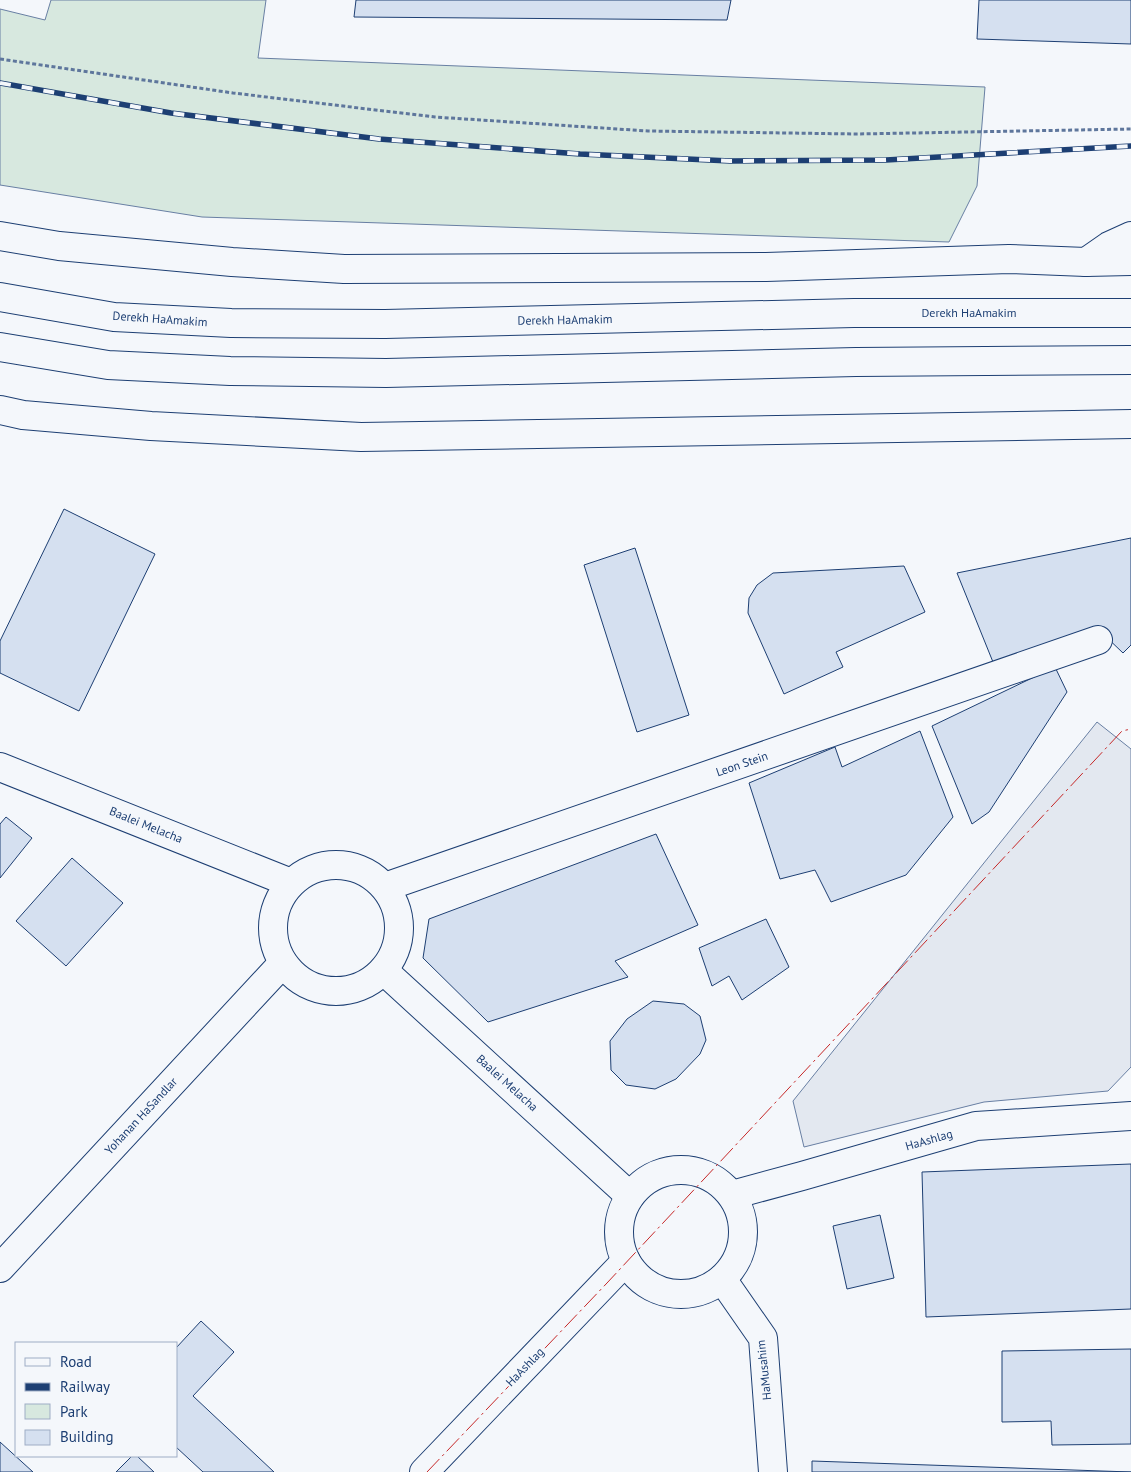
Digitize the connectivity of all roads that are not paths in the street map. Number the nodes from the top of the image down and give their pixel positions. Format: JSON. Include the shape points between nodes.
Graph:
{"nodes":[{"id":1,"x":0,"y":236,"type":"edge"},
{"id":2,"x":1131,"y":236,"type":"edge"},
{"id":3,"x":1131,"y":260,"type":"edge"},
{"id":4,"x":1086,"y":262,"type":"junction"},
{"id":5,"x":0,"y":297,"type":"edge"},
{"id":6,"x":1131,"y":313,"type":"edge"},
{"id":7,"x":0,"y":347,"type":"edge"},
{"id":8,"x":1131,"y":360,"type":"edge"},
{"id":9,"x":0,"y":410,"type":"edge"},
{"id":10,"x":1131,"y":424,"type":"edge"},
{"id":11,"x":1095,"y":425,"type":"junction"},
{"id":12,"x":1131,"y":431,"type":"edge"},
{"id":13,"x":1098,"y":640,"type":"dead end"},
{"id":14,"x":0,"y":767,"type":"edge"},
{"id":15,"x":292,"y":883,"type":"junction"},
{"id":16,"x":385,"y":887,"type":"junction"},
{"id":17,"x":283,"y":963,"type":"junction"},
{"id":18,"x":384,"y":971,"type":"junction"},
{"id":19,"x":1131,"y":1116,"type":"edge"},
{"id":20,"x":732,"y":1194,"type":"junction"},
{"id":21,"x":630,"y":1196,"type":"junction"},
{"id":22,"x":626,"y":1261,"type":"junction"},
{"id":23,"x":0,"y":1268,"type":"edge"},
{"id":24,"x":722,"y":1279,"type":"junction"},
{"id":25,"x":424,"y":1472,"type":"edge"},
{"id":26,"x":773,"y":1472,"type":"edge"}],
"edges":[{"from":1,"to":4,"type":"main road","via":[[59,246],[203,260],[344,269],[766,267],[1009,260]]},
{"from":2,"to":4,"type":"main road"},
{"from":3,"to":4,"type":"main road"},
{"from":5,"to":6,"type":"main road","name":"Derekh HaAmakim","via":[[114,317],[231,323],[385,324],[854,313]]},
{"from":7,"to":8,"type":"main road","via":[[108,365],[386,373],[856,362]]},
{"from":9,"to":11,"type":"main road","via":[[23,415],[151,426],[361,437]]},
{"from":10,"to":11,"type":"main road"},
{"from":11,"to":12,"type":"main road"},
{"from":13,"to":16,"type":"main road","name":"Leon Stein"},
{"from":14,"to":15,"type":"main road","name":"Baalei Melacha"},
{"from":15,"to":16,"type":"main road","via":[[308,870],[329,864],[350,865],[369,873]]},
{"from":15,"to":17,"type":"main road","via":[[279,901],[273,922],[274,943]]},
{"from":16,"to":18,"type":"main road","via":[[395,902],[400,929],[394,955]]},
{"from":17,"to":18,"type":"main road","via":[[296,978],[332,992],[351,990],[369,983]]},
{"from":17,"to":23,"type":"main road","name":"Yohanan HaSandlar"},
{"from":18,"to":21,"type":"main road","name":"Baalei Melacha"},
{"from":19,"to":20,"type":"main road","name":"HaAshlag","via":[[976,1126]]},
{"from":20,"to":21,"type":"main road","via":[[718,1181],[700,1172],[681,1169],[661,1173],[644,1182]]},
{"from":20,"to":24,"type":"main road","via":[[744,1229],[742,1248]]},
{"from":21,"to":22,"type":"main road","via":[[622,1211],[619,1228],[620,1245]]},
{"from":22,"to":24,"type":"main road","via":[[637,1276],[670,1294],[706,1289]]},
{"from":22,"to":25,"type":"main road","name":"HaAshlag"},
{"from":24,"to":26,"type":"main road","name":"HaMusahim","via":[[763,1338]]}]}
